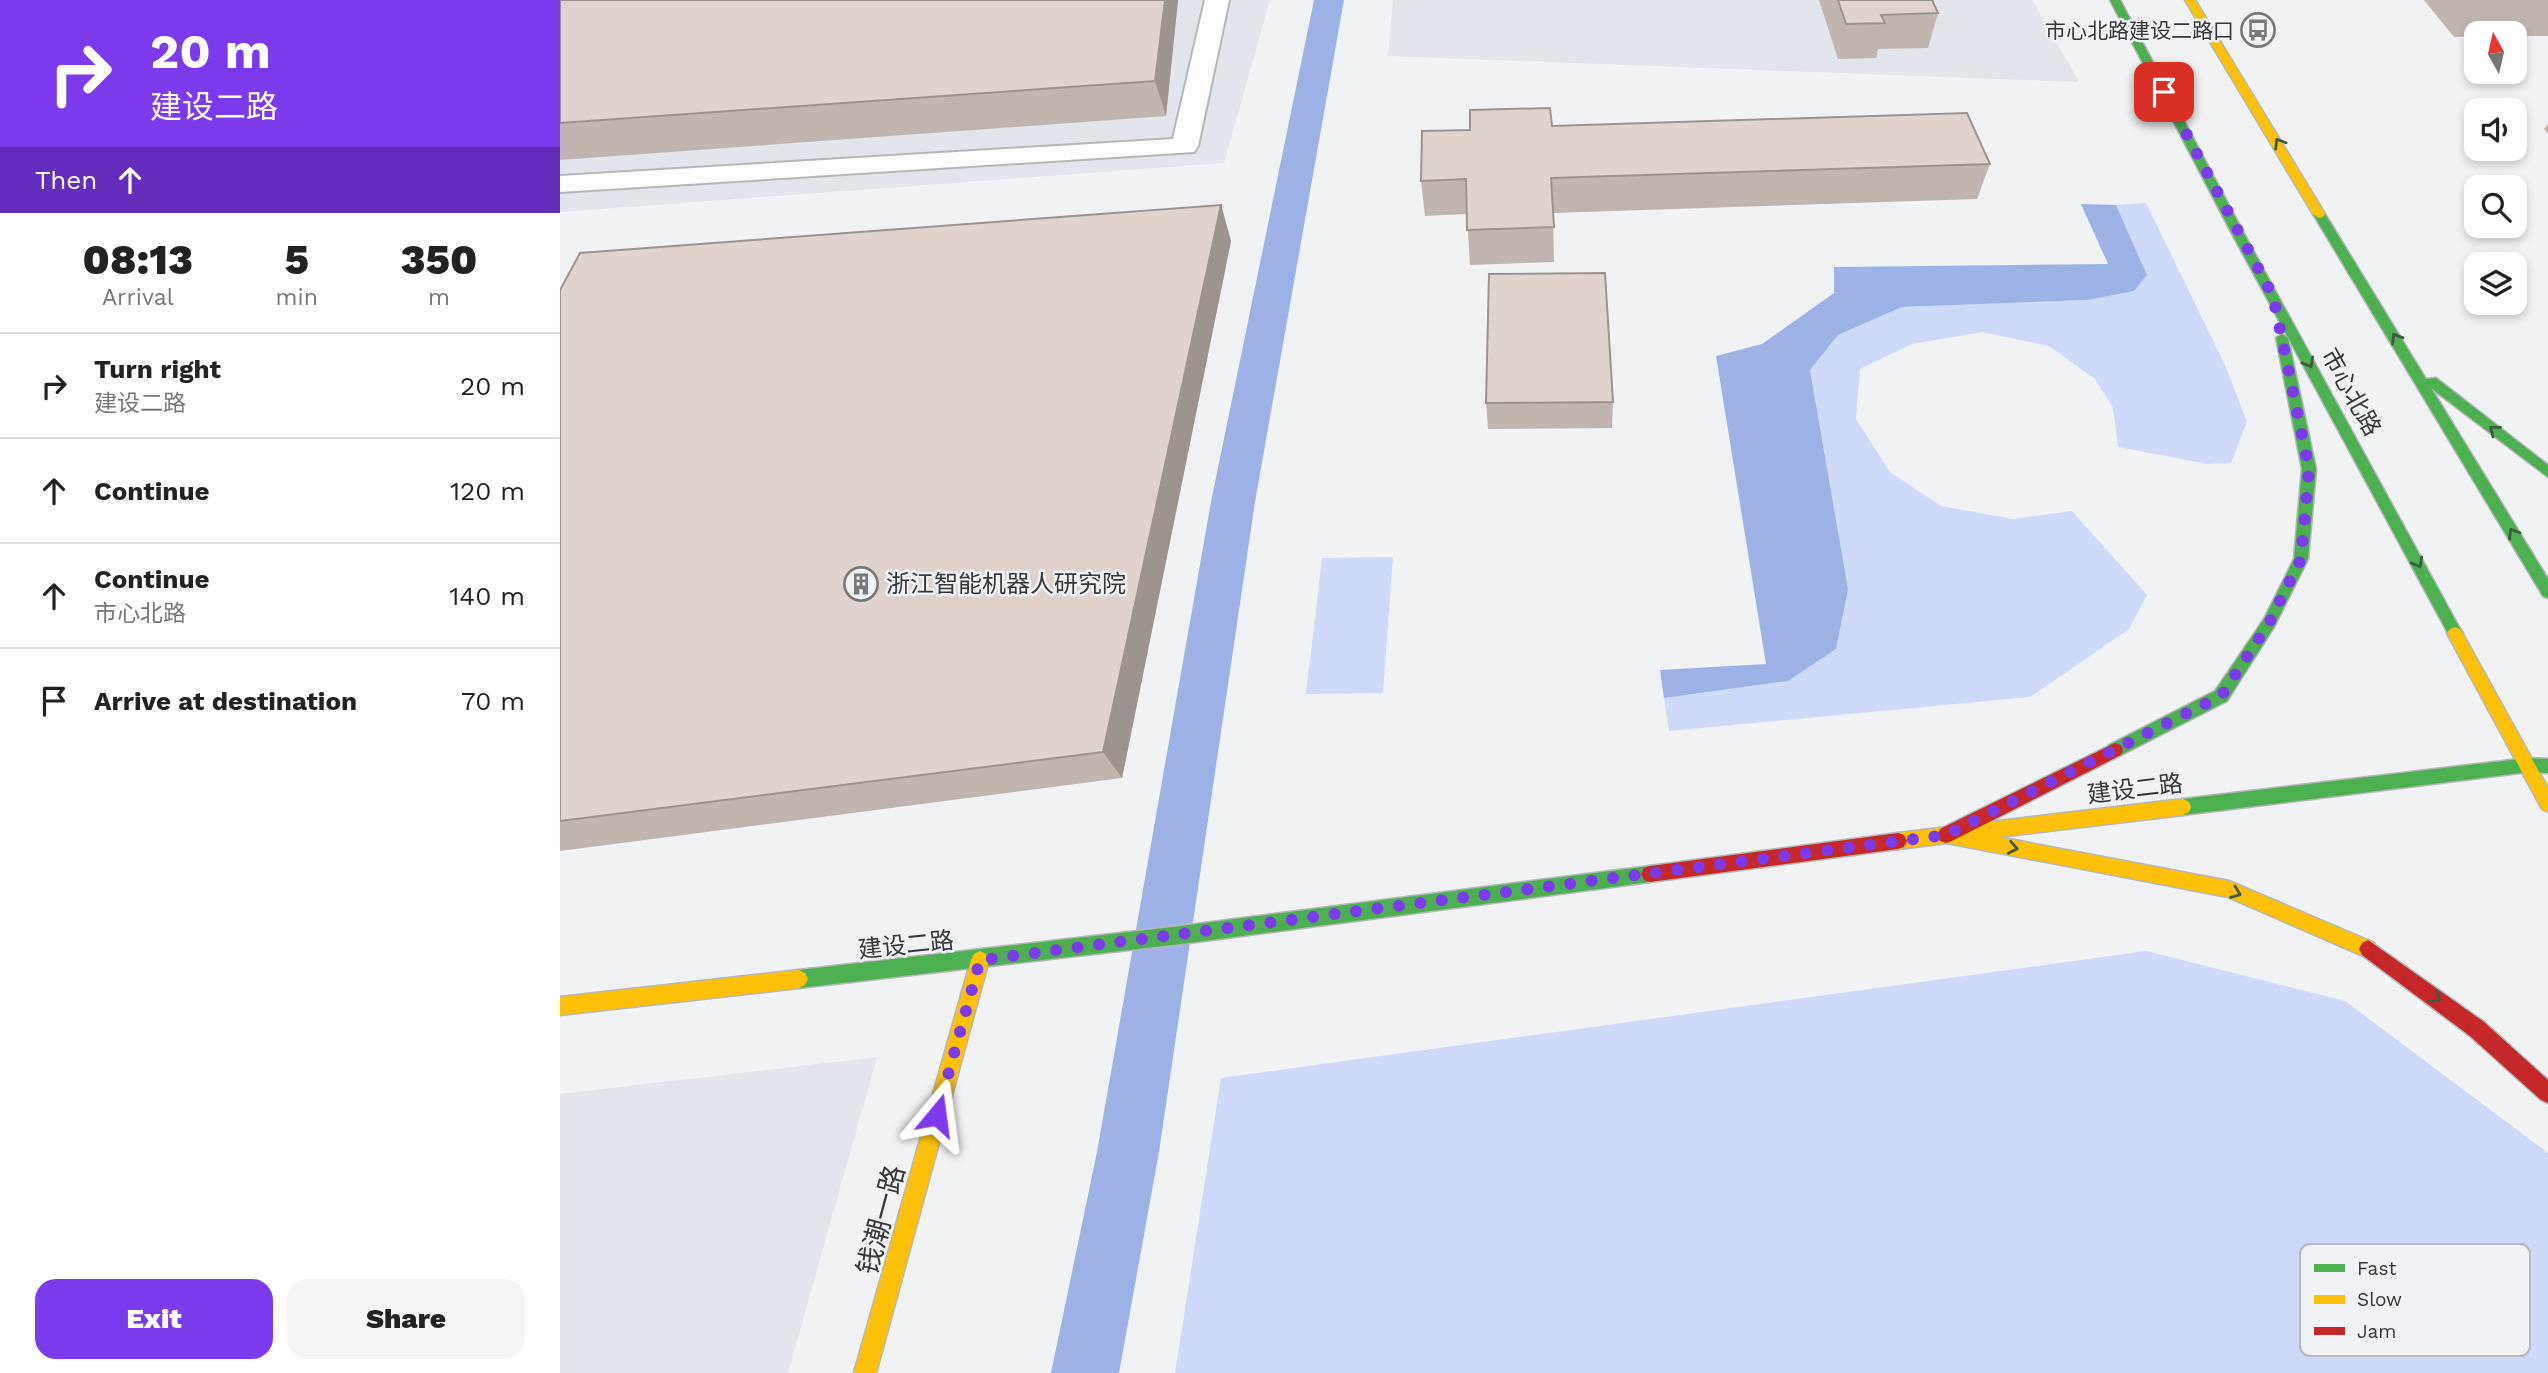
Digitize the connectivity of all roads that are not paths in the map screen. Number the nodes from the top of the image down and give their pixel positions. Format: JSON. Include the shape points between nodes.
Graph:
{"nodes":[{"id":1,"x":1217,"y":0,"type":"edge"},
{"id":2,"x":2115,"y":0,"type":"edge"},
{"id":3,"x":2190,"y":0,"type":"edge"},
{"id":4,"x":560,"y":184,"type":"edge"},
{"id":5,"x":2273,"y":296,"type":"junction"},
{"id":6,"x":2413,"y":366,"type":"junction"},
{"id":7,"x":2548,"y":472,"type":"edge"},
{"id":8,"x":2548,"y":592,"type":"edge"},
{"id":9,"x":2528,"y":765,"type":"junction"},
{"id":10,"x":2548,"y":765,"type":"edge"},
{"id":11,"x":2548,"y":804,"type":"edge"},
{"id":12,"x":1946,"y":835,"type":"junction"},
{"id":13,"x":986,"y":959,"type":"junction"},
{"id":14,"x":560,"y":1006,"type":"edge"},
{"id":15,"x":2548,"y":1093,"type":"edge"},
{"id":16,"x":865,"y":1373,"type":"edge"}],
"edges":[{"from":1,"to":4,"type":"street","via":[[1185,146]]},
{"from":2,"to":5,"type":"main road","name":"市心北路"},
{"from":6,"to":3,"type":"main road","one_way":true},
{"from":5,"to":9,"type":"main road","name":"市心北路","one_way":true},
{"from":5,"to":12,"type":"main road","via":[[2309,469],[2301,559],[2269,623],[2221,696]]},
{"from":7,"to":6,"type":"main road","one_way":true},
{"from":8,"to":6,"type":"main road","one_way":true},
{"from":9,"to":10,"type":"main road","name":"建设二路"},
{"from":9,"to":11,"type":"main road","name":"市心北路"},
{"from":9,"to":12,"type":"main road","name":"建设二路"},
{"from":12,"to":13,"type":"main road","name":"建设二路"},
{"from":12,"to":15,"type":"main road","one_way":true,"via":[[2229,889],[2374,951],[2477,1029]]},
{"from":13,"to":14,"type":"main road","name":"建设二路"},
{"from":13,"to":16,"type":"main road","name":"钱潮一路"}]}
